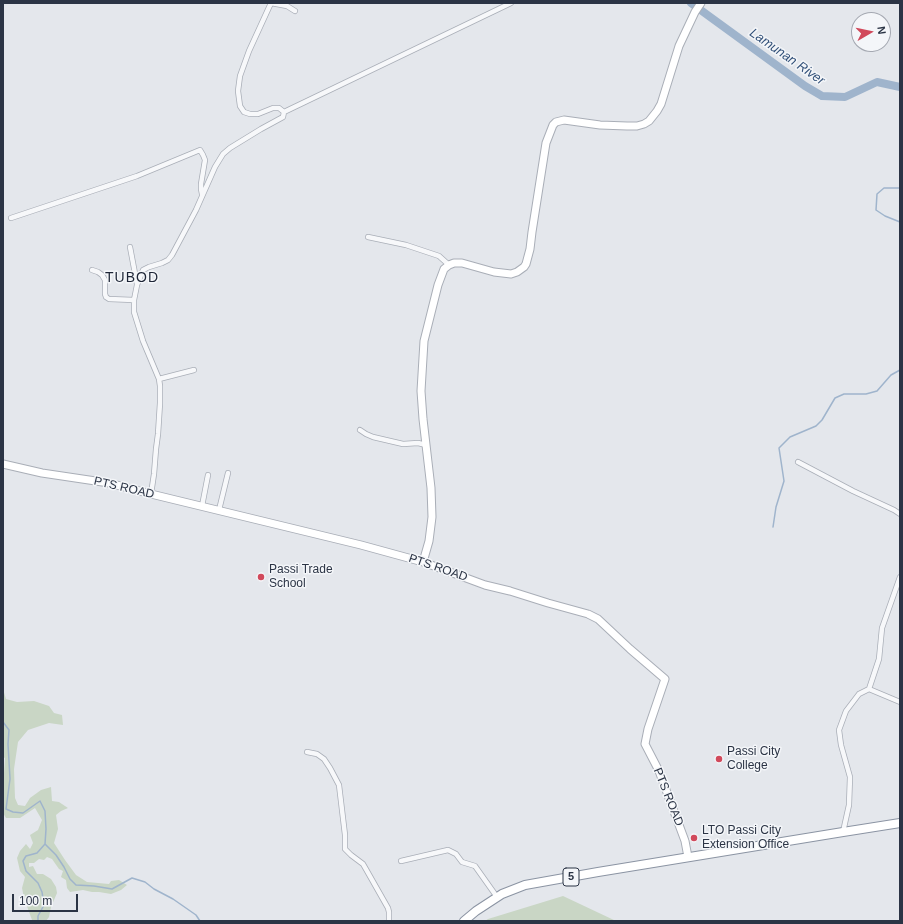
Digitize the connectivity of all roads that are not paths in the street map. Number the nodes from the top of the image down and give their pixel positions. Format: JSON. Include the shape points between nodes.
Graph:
{"nodes":[{"id":1,"x":271,"y":3,"type":"edge"},
{"id":2,"x":512,"y":3,"type":"edge"},
{"id":3,"x":701,"y":3,"type":"edge"},
{"id":4,"x":295,"y":11,"type":"dead end"},
{"id":5,"x":284,"y":112,"type":"junction"},
{"id":6,"x":202,"y":194,"type":"junction"},
{"id":7,"x":11,"y":218,"type":"dead end"},
{"id":8,"x":368,"y":237,"type":"dead end"},
{"id":9,"x":130,"y":247,"type":"dead end"},
{"id":10,"x":449,"y":265,"type":"junction"},
{"id":11,"x":92,"y":270,"type":"dead end"},
{"id":12,"x":137,"y":285,"type":"junction"},
{"id":13,"x":134,"y":300,"type":"junction"},
{"id":14,"x":194,"y":370,"type":"dead end"},
{"id":15,"x":159,"y":380,"type":"junction"},
{"id":16,"x":360,"y":430,"type":"dead end"},
{"id":17,"x":426,"y":445,"type":"junction"},
{"id":18,"x":798,"y":462,"type":"dead end"},
{"id":19,"x":3,"y":464,"type":"edge"},
{"id":20,"x":228,"y":473,"type":"dead end"},
{"id":21,"x":208,"y":475,"type":"dead end"},
{"id":22,"x":151,"y":494,"type":"junction"},
{"id":23,"x":202,"y":506,"type":"junction"},
{"id":24,"x":219,"y":510,"type":"junction"},
{"id":25,"x":900,"y":514,"type":"edge"},
{"id":26,"x":423,"y":562,"type":"junction"},
{"id":27,"x":900,"y":577,"type":"edge"},
{"id":28,"x":869,"y":689,"type":"junction"},
{"id":29,"x":900,"y":702,"type":"edge"},
{"id":30,"x":307,"y":752,"type":"dead end"},
{"id":31,"x":900,"y":823,"type":"edge"},
{"id":32,"x":843,"y":832,"type":"junction"},
{"id":33,"x":688,"y":857,"type":"junction"},
{"id":34,"x":401,"y":861,"type":"dead end"},
{"id":35,"x":497,"y":898,"type":"junction"},
{"id":36,"x":389,"y":921,"type":"edge"},
{"id":37,"x":464,"y":921,"type":"edge"}],
"edges":[{"from":1,"to":4,"type":"street","via":[[288,6]]},
{"from":1,"to":5,"type":"street","via":[[249,51],[240,76],[238,91],[240,106],[244,112],[258,114],[273,108],[279,108]]},
{"from":2,"to":5,"type":"street"},
{"from":3,"to":10,"type":"main road","via":[[679,46],[661,104],[649,121],[637,126],[627,126],[564,120],[553,125],[546,143],[530,249],[524,268],[511,274],[504,274],[462,263]]},
{"from":5,"to":6,"type":"street","via":[[283,117],[223,154]]},
{"from":6,"to":7,"type":"street","via":[[204,160],[200,150],[137,176]]},
{"from":6,"to":12,"type":"street","via":[[172,255],[168,260],[143,270]]},
{"from":8,"to":10,"type":"street","via":[[406,245],[439,256]]},
{"from":9,"to":12,"type":"street"},
{"from":10,"to":17,"type":"main road","via":[[444,269],[438,285],[424,341],[421,391]]},
{"from":11,"to":13,"type":"street","via":[[102,275],[106,297]]},
{"from":12,"to":13,"type":"street"},
{"from":13,"to":15,"type":"street","via":[[137,324]]},
{"from":14,"to":15,"type":"street"},
{"from":15,"to":22,"type":"street","via":[[160,403]]},
{"from":16,"to":17,"type":"street","via":[[373,437],[403,444]]},
{"from":17,"to":26,"type":"main road","via":[[432,488],[432,517]]},
{"from":18,"to":25,"type":"street"},
{"from":19,"to":22,"type":"main road","name":"PTS ROAD","via":[[109,483]]},
{"from":20,"to":24,"type":"street"},
{"from":21,"to":23,"type":"street"},
{"from":22,"to":23,"type":"main road","name":"PTS ROAD"},
{"from":23,"to":24,"type":"main road","name":"PTS ROAD"},
{"from":24,"to":26,"type":"main road","name":"PTS ROAD","via":[[361,544]]},
{"from":26,"to":33,"type":"main road","name":"PTS ROAD","via":[[485,585],[588,614],[598,619],[665,679],[645,744],[659,771],[685,841]]},
{"from":27,"to":28,"type":"street","via":[[882,628],[879,659]]},
{"from":28,"to":29,"type":"street"},
{"from":28,"to":32,"type":"street","via":[[859,694],[846,711],[839,730],[850,777],[849,805]]},
{"from":30,"to":36,"type":"street","via":[[324,759],[339,785],[345,849],[363,864],[388,908]]},
{"from":31,"to":32,"type":"highway","number":"5"},
{"from":32,"to":33,"type":"highway","number":"5"},
{"from":33,"to":35,"type":"highway","number":"5","via":[[525,885]]},
{"from":34,"to":35,"type":"street","via":[[448,850],[456,854],[462,862],[475,866]]},
{"from":35,"to":37,"type":"highway","number":"5"}]}
